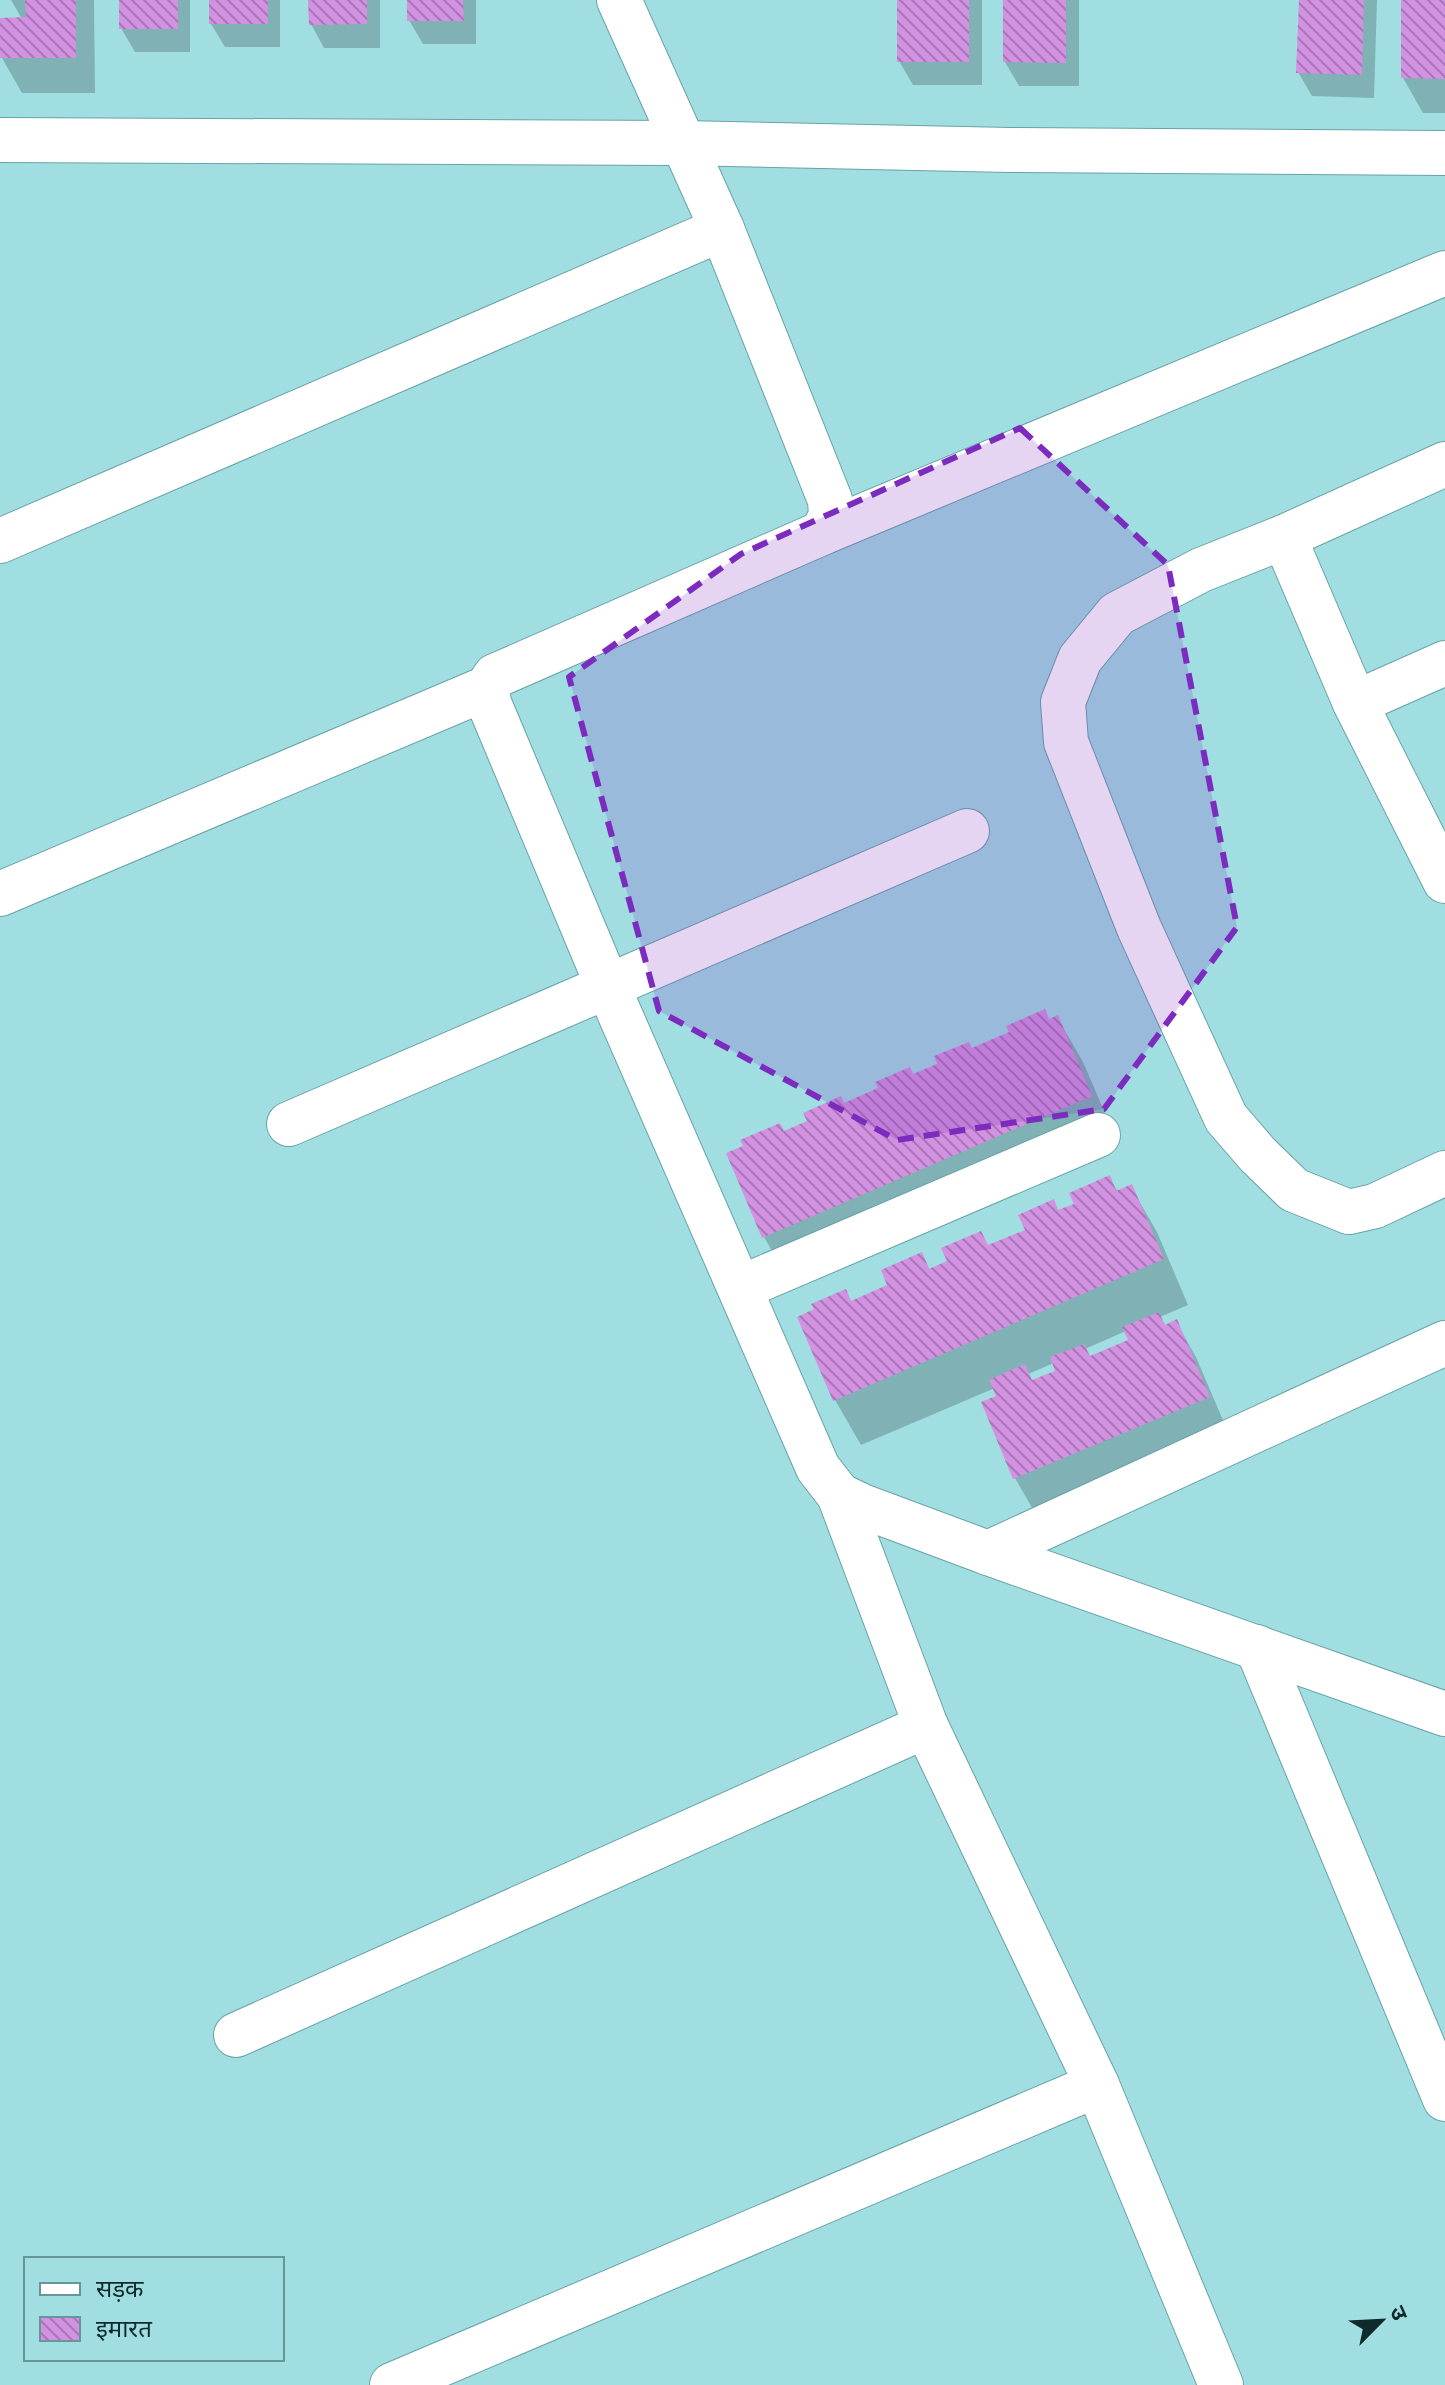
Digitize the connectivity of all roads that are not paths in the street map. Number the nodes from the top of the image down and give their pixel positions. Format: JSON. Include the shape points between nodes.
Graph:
{"nodes":[{"id":1,"x":619,"y":0,"type":"edge"},
{"id":2,"x":0,"y":140,"type":"edge"},
{"id":3,"x":682,"y":143,"type":"junction"},
{"id":4,"x":1445,"y":153,"type":"edge"},
{"id":5,"x":722,"y":229,"type":"junction"},
{"id":6,"x":1445,"y":273,"type":"edge"},
{"id":7,"x":1445,"y":464,"type":"edge"},
{"id":8,"x":822,"y":533,"type":"junction"},
{"id":9,"x":1284,"y":537,"type":"junction"},
{"id":10,"x":0,"y":541,"type":"edge"},
{"id":11,"x":1445,"y":663,"type":"edge"},
{"id":12,"x":487,"y":688,"type":"junction"},
{"id":13,"x":1355,"y":703,"type":"junction"},
{"id":14,"x":967,"y":831,"type":"dead end"},
{"id":15,"x":1445,"y":881,"type":"edge"},
{"id":16,"x":0,"y":894,"type":"edge"},
{"id":17,"x":608,"y":987,"type":"junction"},
{"id":18,"x":289,"y":1124,"type":"dead end"},
{"id":19,"x":1098,"y":1135,"type":"dead end"},
{"id":20,"x":1445,"y":1173,"type":"edge"},
{"id":21,"x":740,"y":1288,"type":"junction"},
{"id":22,"x":1445,"y":1343,"type":"edge"},
{"id":23,"x":839,"y":1495,"type":"junction"},
{"id":24,"x":988,"y":1553,"type":"junction"},
{"id":25,"x":1257,"y":1647,"type":"junction"},
{"id":26,"x":1445,"y":1714,"type":"edge"},
{"id":27,"x":926,"y":1726,"type":"junction"},
{"id":28,"x":236,"y":2035,"type":"dead end"},
{"id":29,"x":1097,"y":2085,"type":"junction"},
{"id":30,"x":1445,"y":2099,"type":"edge"},
{"id":31,"x":392,"y":2385,"type":"edge"},
{"id":32,"x":1221,"y":2385,"type":"edge"}],
"edges":[{"from":1,"to":3,"type":"street"},
{"from":2,"to":3,"type":"street"},
{"from":3,"to":4,"type":"street"},
{"from":3,"to":5,"type":"street"},
{"from":5,"to":8,"type":"street","via":[[830,500],[831,516]]},
{"from":5,"to":10,"type":"street"},
{"from":6,"to":8,"type":"street"},
{"from":7,"to":9,"type":"street"},
{"from":8,"to":12,"type":"street","via":[[495,676]]},
{"from":9,"to":13,"type":"street"},
{"from":9,"to":20,"type":"street","via":[[1201,570],[1117,614],[1080,659],[1068,688],[1063,702],[1066,742],[1139,928],[1198,1059],[1226,1118],[1258,1155],[1294,1190],[1349,1212],[1375,1206]]},
{"from":11,"to":13,"type":"street"},
{"from":12,"to":16,"type":"street"},
{"from":12,"to":17,"type":"street"},
{"from":13,"to":15,"type":"street"},
{"from":14,"to":17,"type":"street"},
{"from":17,"to":18,"type":"street"},
{"from":17,"to":21,"type":"street"},
{"from":19,"to":21,"type":"street"},
{"from":21,"to":23,"type":"street","via":[[818,1468]]},
{"from":22,"to":24,"type":"street"},
{"from":23,"to":24,"type":"street"},
{"from":23,"to":27,"type":"street"},
{"from":24,"to":25,"type":"street"},
{"from":25,"to":26,"type":"street"},
{"from":25,"to":30,"type":"street"},
{"from":27,"to":28,"type":"street"},
{"from":27,"to":29,"type":"street"},
{"from":29,"to":31,"type":"street"},
{"from":29,"to":32,"type":"street"}]}
